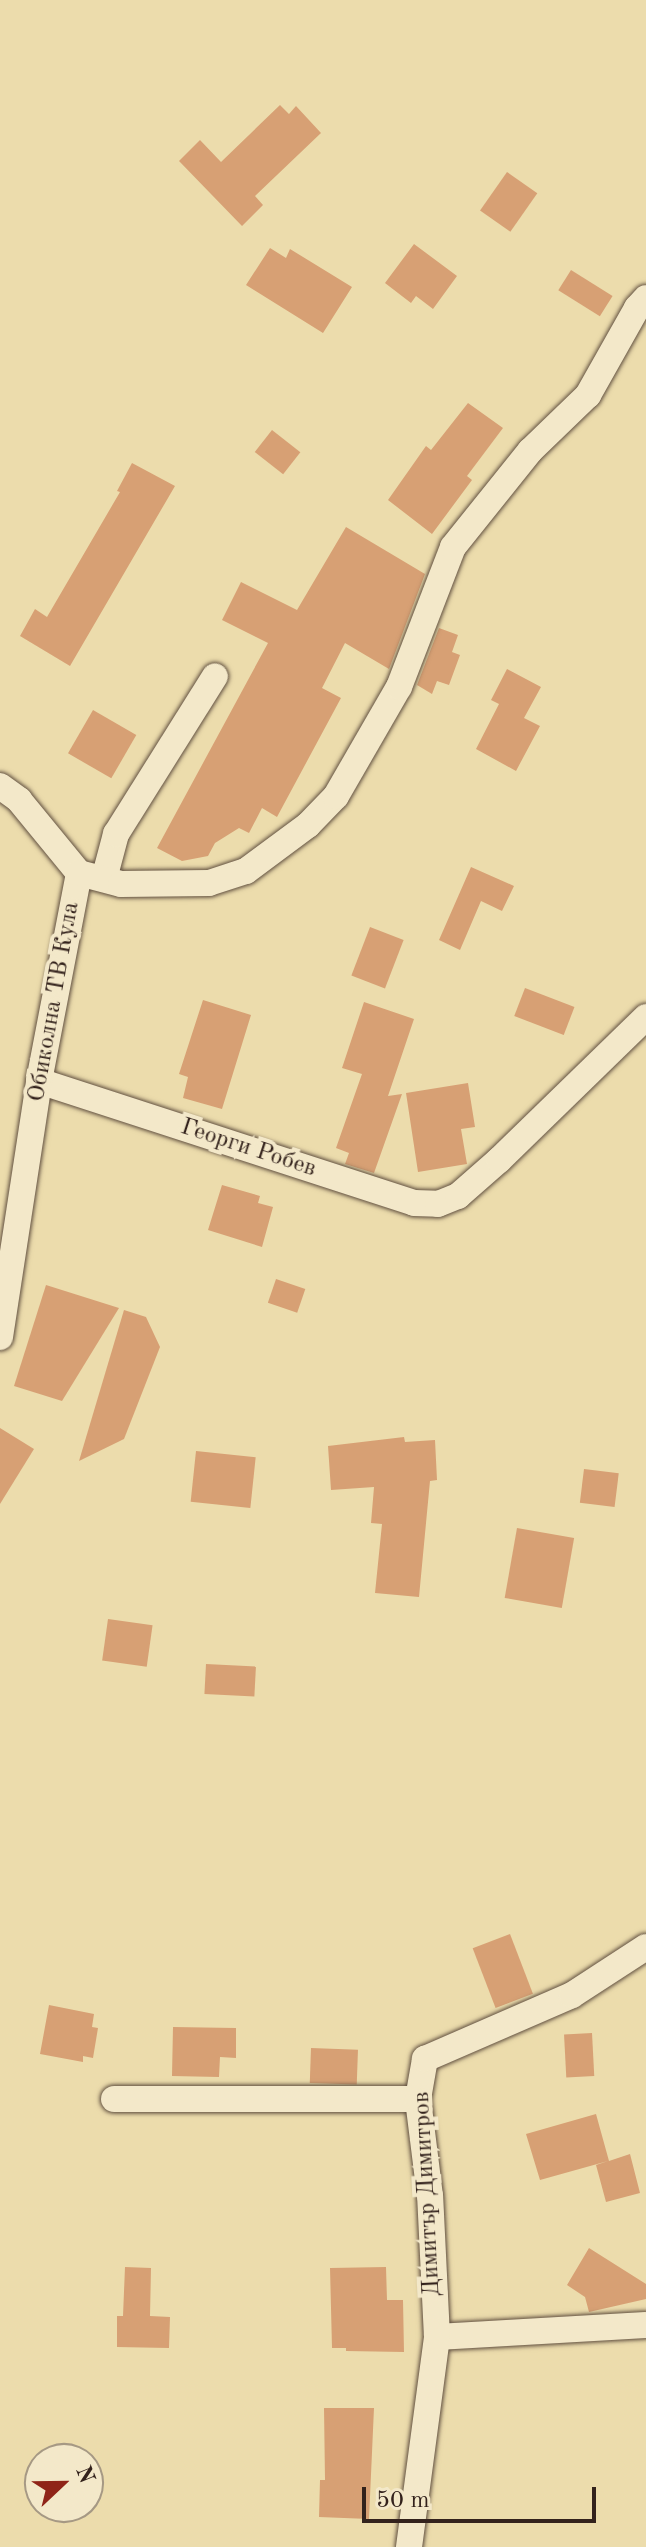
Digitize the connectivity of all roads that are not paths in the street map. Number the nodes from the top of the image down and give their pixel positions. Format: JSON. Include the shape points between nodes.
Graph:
{"nodes":[{"id":1,"x":646,"y":298,"type":"edge"},
{"id":2,"x":215,"y":676,"type":"dead end"},
{"id":3,"x":0,"y":786,"type":"edge"},
{"id":4,"x":91,"y":876,"type":"junction"},
{"id":5,"x":646,"y":1017,"type":"edge"},
{"id":6,"x":39,"y":1081,"type":"junction"},
{"id":7,"x":0,"y":1337,"type":"edge"},
{"id":8,"x":646,"y":1947,"type":"edge"},
{"id":9,"x":114,"y":2099,"type":"dead end"},
{"id":10,"x":418,"y":2099,"type":"junction"},
{"id":11,"x":646,"y":2325,"type":"edge"},
{"id":12,"x":437,"y":2337,"type":"junction"},
{"id":13,"x":409,"y":2547,"type":"edge"}],
"edges":[{"from":1,"to":4,"type":"street","name":"Обиколна ТВ Кула","via":[[588,395],[530,451],[453,547],[399,687],[336,796],[298,833],[246,871],[209,883],[145,885]]},
{"from":2,"to":4,"type":"street"},
{"from":3,"to":4,"type":"street"},
{"from":4,"to":6,"type":"street","name":"Обиколна ТВ Кула"},
{"from":5,"to":6,"type":"street","name":"Георги Робев","via":[[458,1196],[438,1204],[414,1203]]},
{"from":6,"to":7,"type":"street","name":"Обиколна ТВ Кула"},
{"from":8,"to":10,"type":"street","name":"Димитър Димитров","via":[[572,1995],[425,2059]]},
{"from":9,"to":10,"type":"street"},
{"from":10,"to":12,"type":"street","name":"Димитър Димитров","via":[[430,2196]]},
{"from":11,"to":12,"type":"street"},
{"from":12,"to":13,"type":"street","name":"Димитър Димитров"}]}
